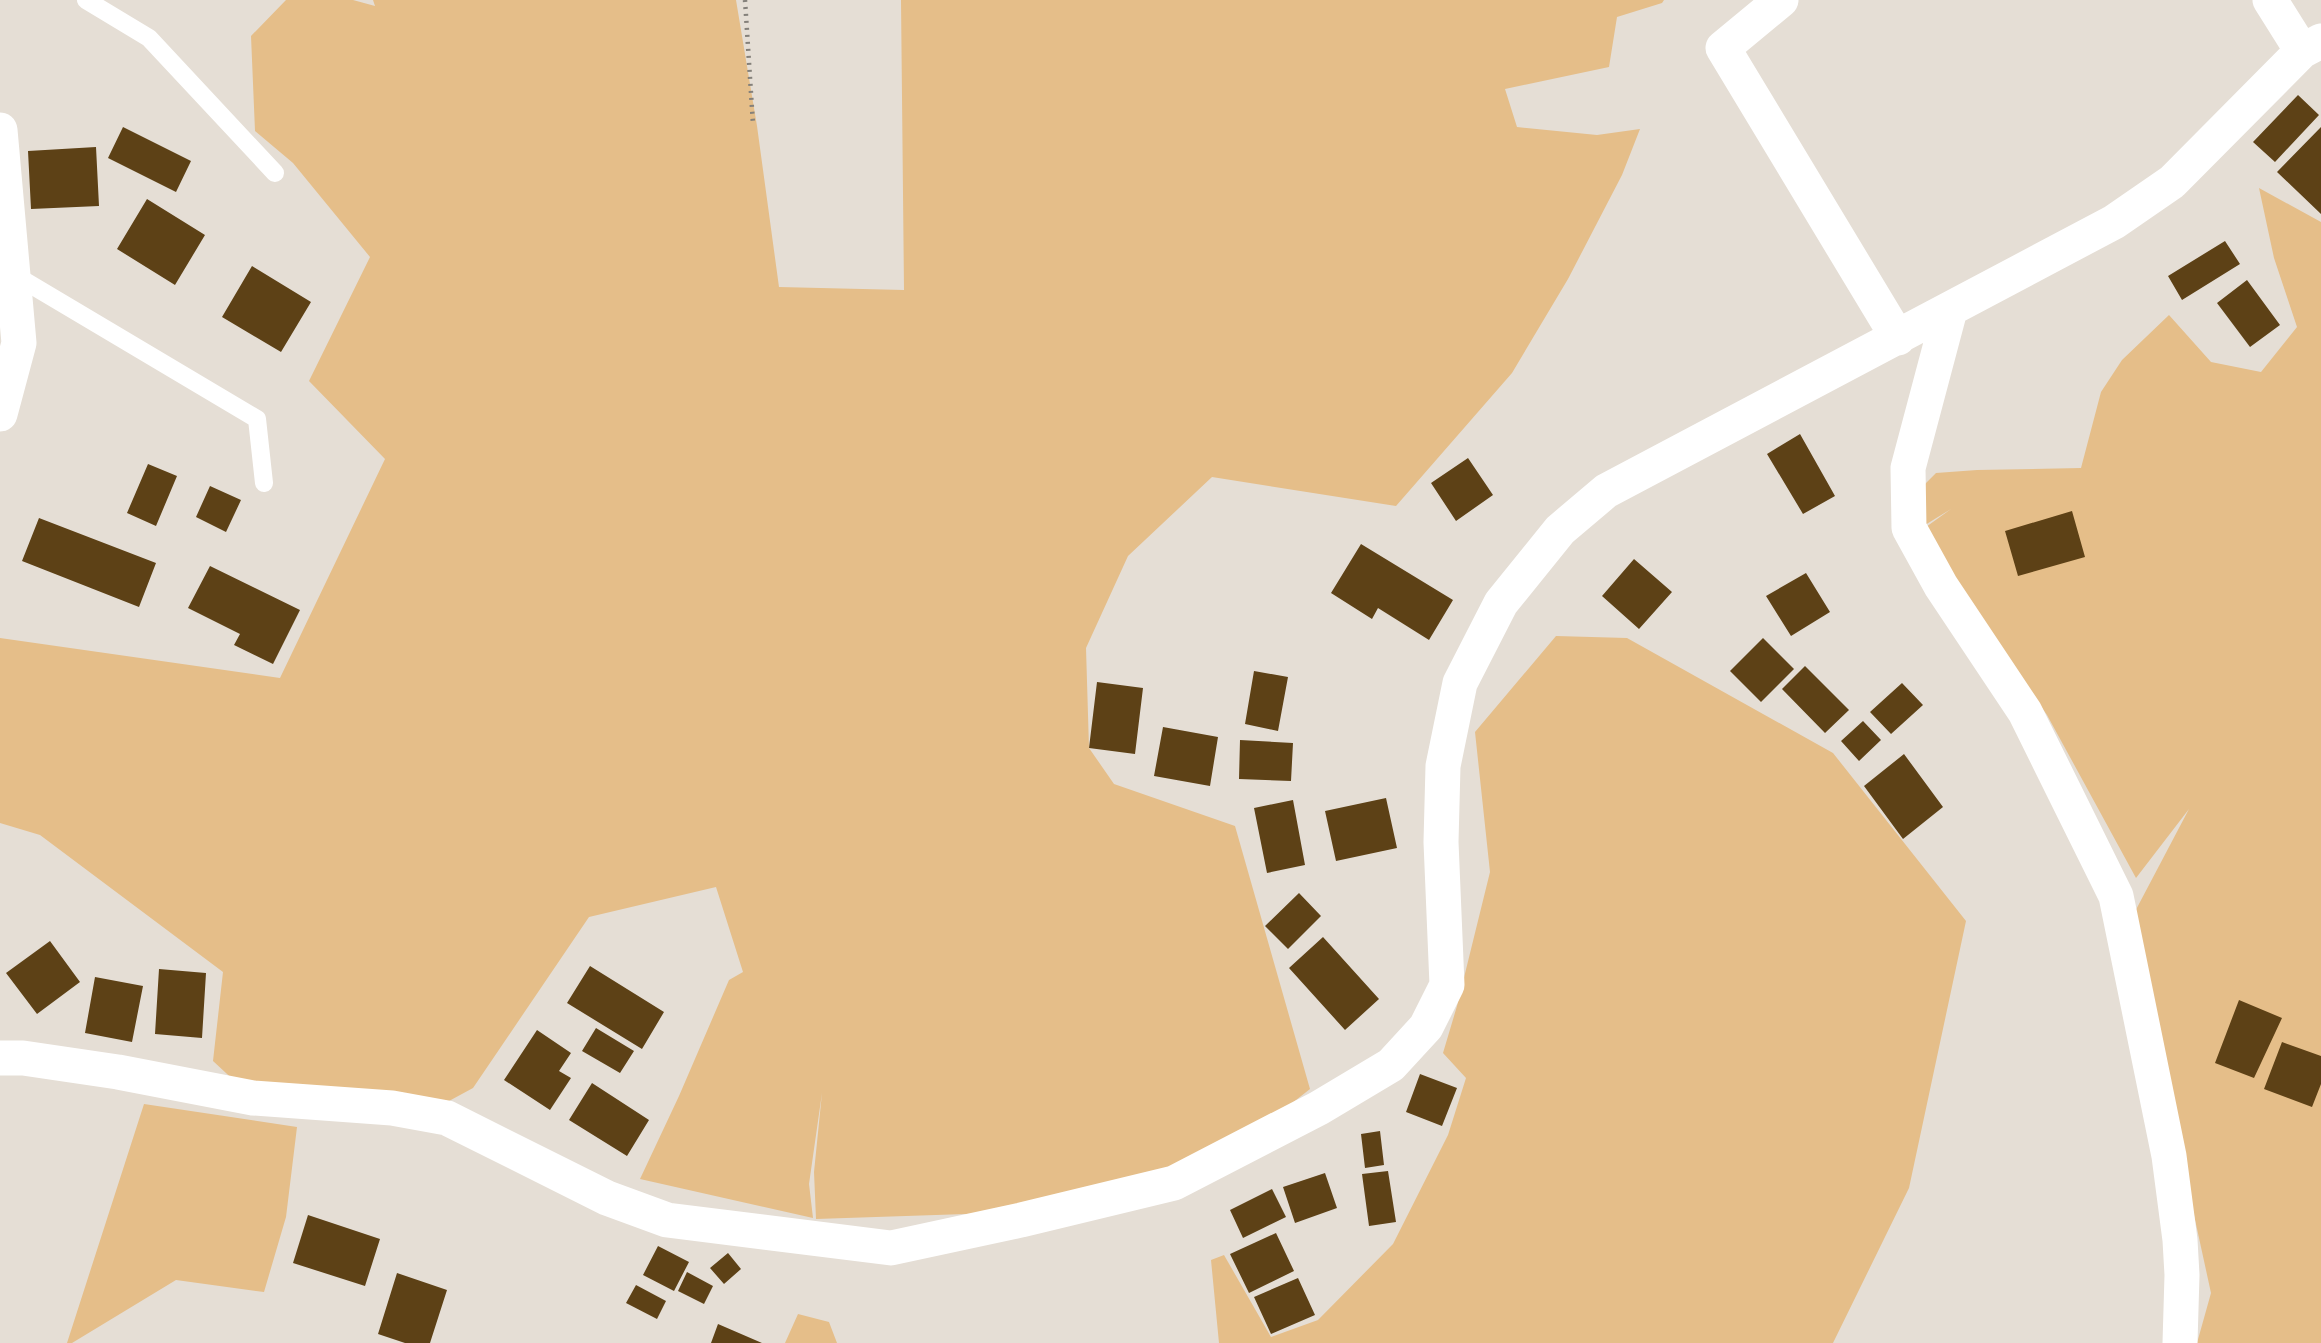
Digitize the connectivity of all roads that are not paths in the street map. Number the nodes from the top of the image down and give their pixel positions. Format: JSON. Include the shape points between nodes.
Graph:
{"nodes":[{"id":1,"x":86,"y":0,"type":"edge"},
{"id":2,"x":1781,"y":0,"type":"edge"},
{"id":3,"x":2270,"y":0,"type":"edge"},
{"id":4,"x":2311,"y":46,"type":"edge"},
{"id":5,"x":0,"y":130,"type":"edge"},
{"id":6,"x":275,"y":173,"type":"dead end"},
{"id":7,"x":3,"y":200,"type":"edge"},
{"id":8,"x":13,"y":274,"type":"junction"},
{"id":9,"x":1950,"y":310,"type":"junction"},
{"id":10,"x":1898,"y":338,"type":"junction"},
{"id":11,"x":0,"y":414,"type":"edge"},
{"id":12,"x":264,"y":483,"type":"dead end"},
{"id":13,"x":0,"y":1058,"type":"edge"},
{"id":14,"x":2180,"y":1343,"type":"edge"}],
"edges":[{"from":1,"to":6,"type":"lane","via":[[149,37]]},
{"from":2,"to":10,"type":"street","via":[[1723,48]]},
{"from":3,"to":4,"type":"street"},
{"from":4,"to":9,"type":"street","via":[[2172,181],[2114,222]]},
{"from":5,"to":7,"type":"street"},
{"from":7,"to":8,"type":"street"},
{"from":8,"to":11,"type":"street","via":[[19,343]]},
{"from":8,"to":12,"type":"lane","via":[[257,419]]},
{"from":9,"to":10,"type":"street"},
{"from":9,"to":14,"type":"street","via":[[1908,468],[1909,528],[1941,586],[2025,712],[2116,896],[2169,1157],[2180,1240]]},
{"from":10,"to":13,"type":"street","via":[[1606,491],[1560,530],[1501,603],[1460,683],[1443,766],[1447,985],[1426,1027],[1391,1065],[1320,1108],[1174,1182],[891,1248],[667,1220],[607,1198],[447,1118],[392,1108],[253,1098],[118,1072]]}]}
